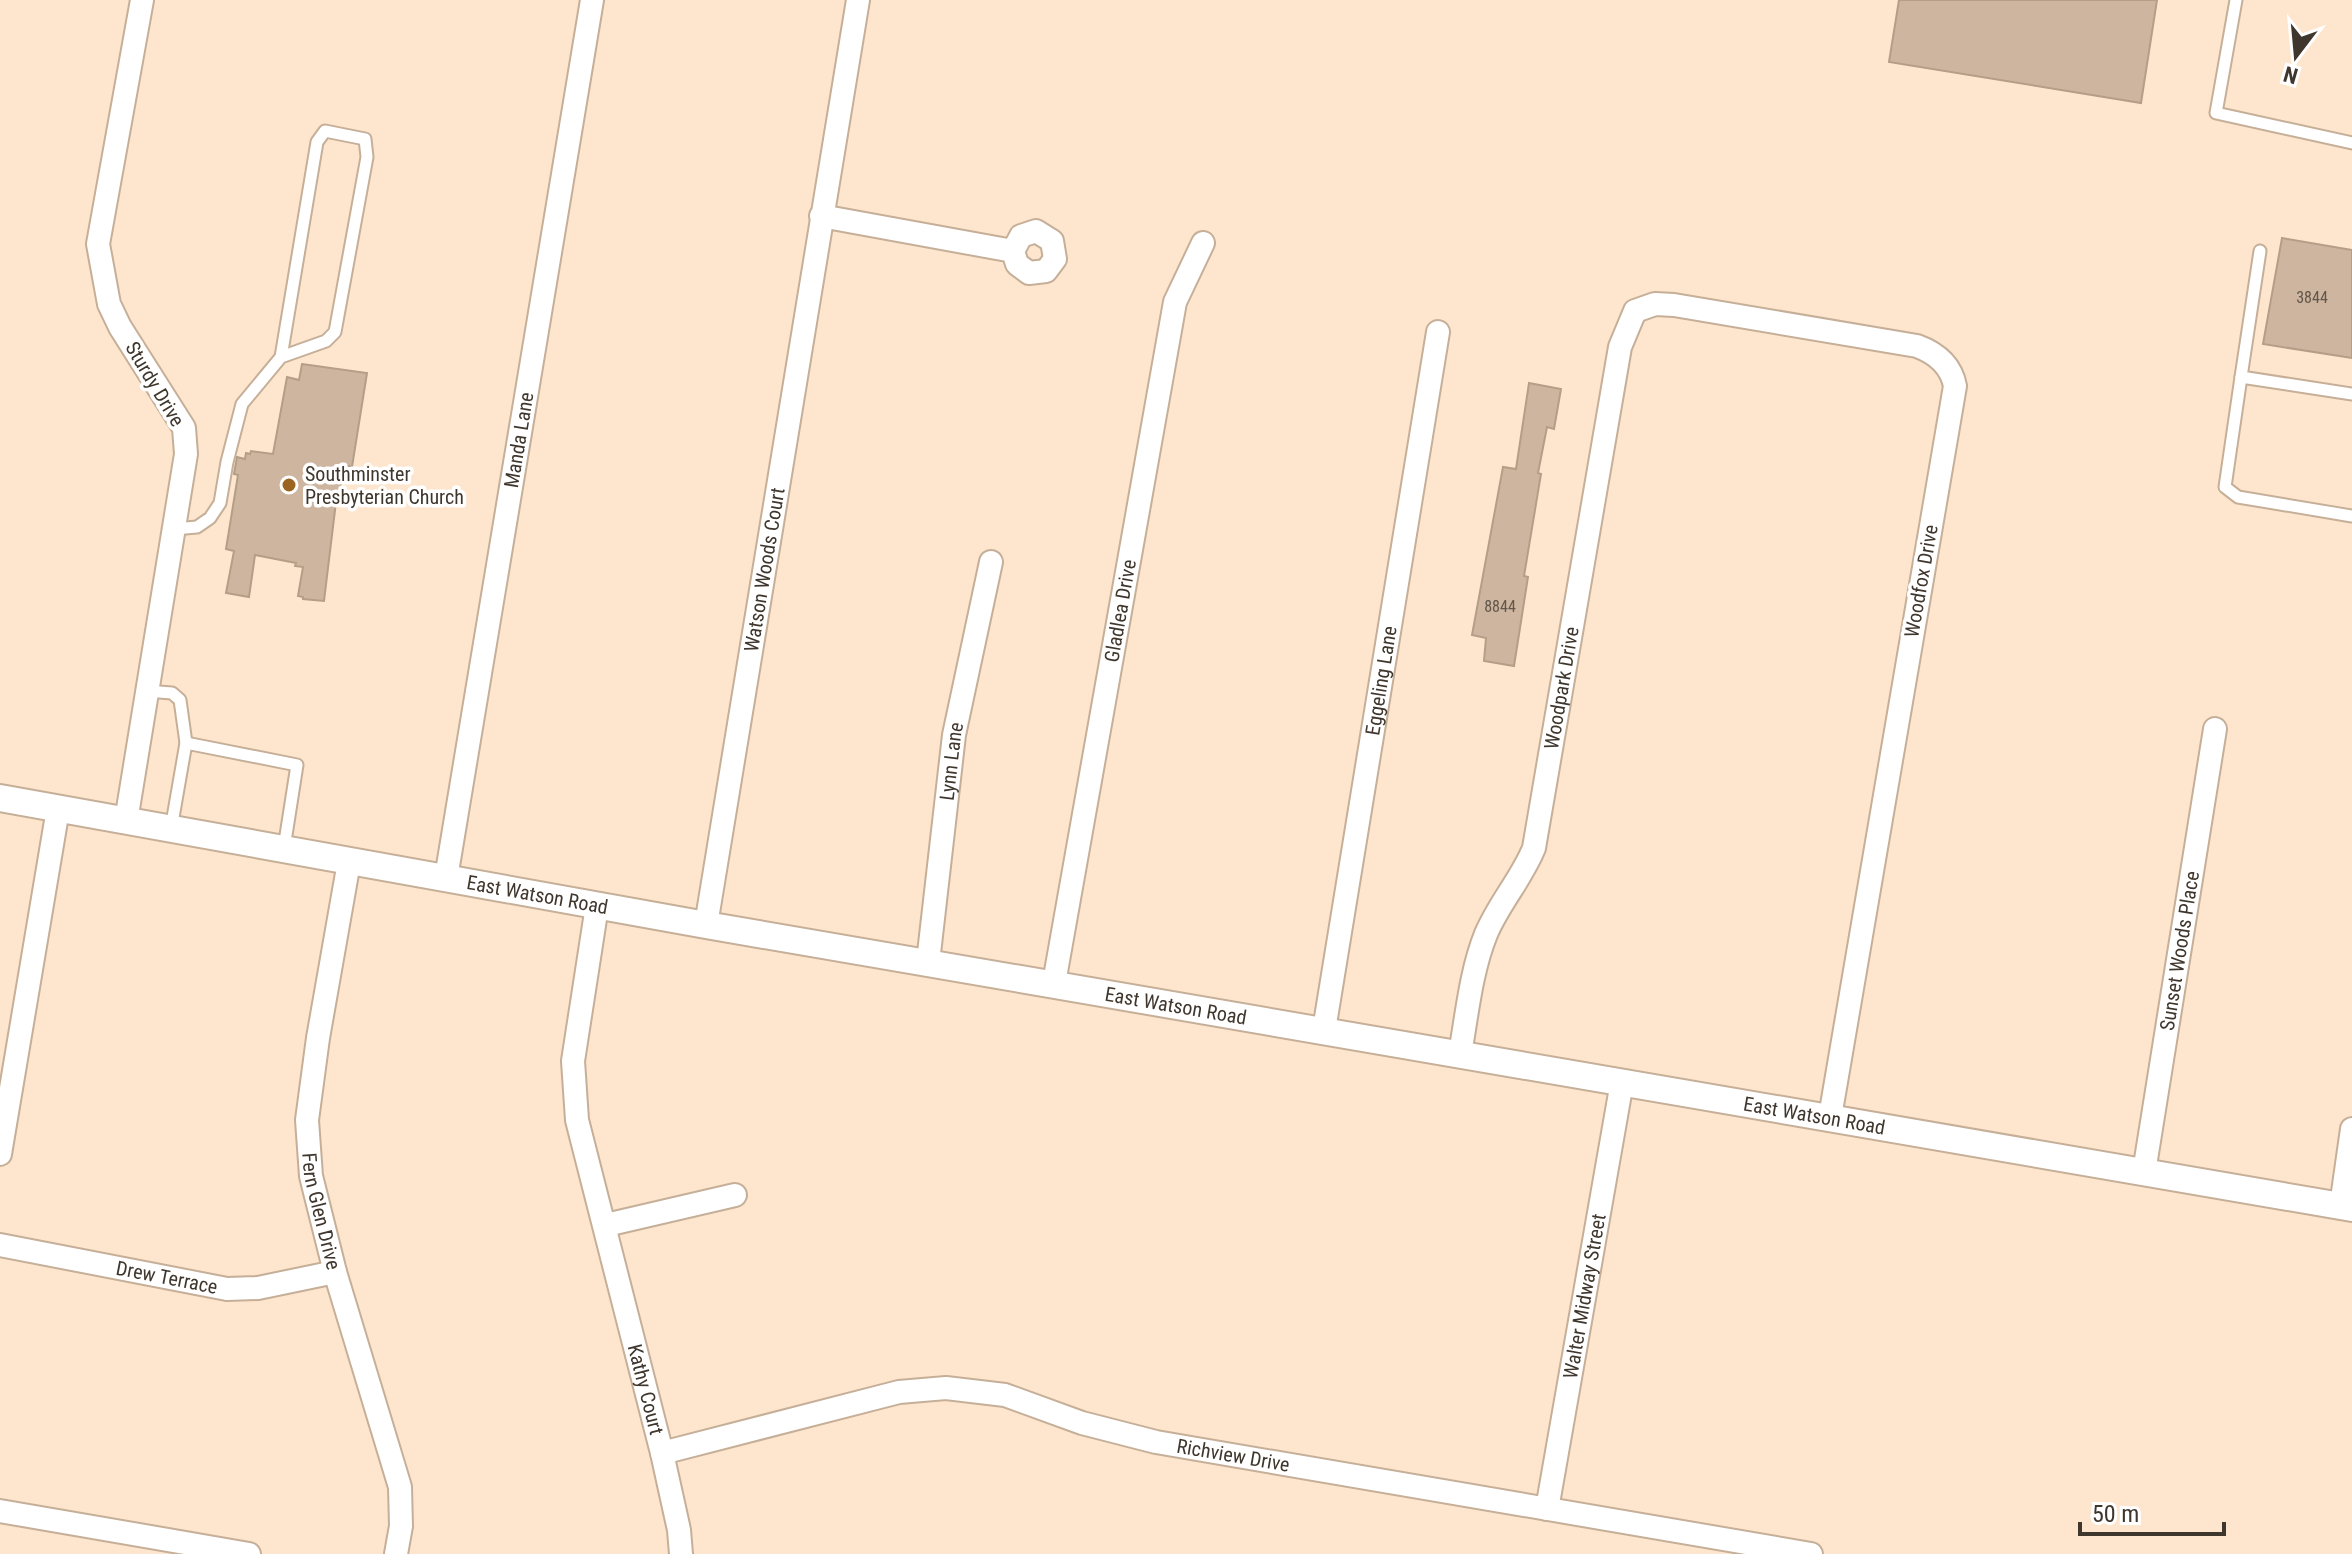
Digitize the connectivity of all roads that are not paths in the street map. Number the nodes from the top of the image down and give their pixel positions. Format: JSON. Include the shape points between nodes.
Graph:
{"nodes":[{"id":1,"x":142,"y":0,"type":"edge"},
{"id":2,"x":592,"y":0,"type":"edge"},
{"id":3,"x":858,"y":0,"type":"edge"},
{"id":4,"x":2236,"y":0,"type":"edge"},
{"id":5,"x":2352,"y":143,"type":"edge"},
{"id":6,"x":821,"y":216,"type":"junction"},
{"id":7,"x":1203,"y":243,"type":"dead end"},
{"id":8,"x":1013,"y":251,"type":"dead end"},
{"id":9,"x":2260,"y":251,"type":"dead end"},
{"id":10,"x":1635,"y":311,"type":"joint"},
{"id":11,"x":1438,"y":332,"type":"dead end"},
{"id":12,"x":281,"y":357,"type":"junction"},
{"id":13,"x":2241,"y":377,"type":"junction"},
{"id":14,"x":2352,"y":394,"type":"edge"},
{"id":15,"x":2352,"y":516,"type":"edge"},
{"id":16,"x":174,"y":529,"type":"junction"},
{"id":17,"x":991,"y":562,"type":"dead end"},
{"id":18,"x":146,"y":691,"type":"junction"},
{"id":19,"x":2215,"y":729,"type":"dead end"},
{"id":20,"x":186,"y":743,"type":"junction"},
{"id":21,"x":0,"y":798,"type":"edge"},
{"id":22,"x":58,"y":809,"type":"junction"},
{"id":23,"x":126,"y":821,"type":"junction"},
{"id":24,"x":171,"y":829,"type":"junction"},
{"id":25,"x":284,"y":849,"type":"junction"},
{"id":26,"x":349,"y":862,"type":"junction"},
{"id":27,"x":446,"y":878,"type":"junction"},
{"id":28,"x":597,"y":906,"type":"junction"},
{"id":29,"x":706,"y":925,"type":"junction"},
{"id":30,"x":928,"y":962,"type":"junction"},
{"id":31,"x":1054,"y":983,"type":"junction"},
{"id":32,"x":1324,"y":1030,"type":"junction"},
{"id":33,"x":1460,"y":1054,"type":"junction"},
{"id":34,"x":1622,"y":1082,"type":"junction"},
{"id":35,"x":1830,"y":1117,"type":"junction"},
{"id":36,"x":2352,"y":1129,"type":"edge"},
{"id":37,"x":0,"y":1154,"type":"edge"},
{"id":38,"x":2144,"y":1172,"type":"junction"},
{"id":39,"x":735,"y":1195,"type":"dead end"},
{"id":40,"x":2346,"y":1207,"type":"edge"},
{"id":41,"x":606,"y":1225,"type":"junction"},
{"id":42,"x":0,"y":1245,"type":"edge"},
{"id":43,"x":335,"y":1272,"type":"junction"},
{"id":44,"x":662,"y":1453,"type":"junction"},
{"id":45,"x":1547,"y":1509,"type":"junction"},
{"id":46,"x":0,"y":1511,"type":"edge"},
{"id":47,"x":249,"y":1554,"type":"edge"},
{"id":48,"x":396,"y":1554,"type":"edge"},
{"id":49,"x":681,"y":1554,"type":"edge"},
{"id":50,"x":1811,"y":1554,"type":"edge"}],
"edges":[{"from":1,"to":16,"type":"street","name":"Sturdy Drive","via":[[98,244],[114,315],[184,428],[186,454]]},
{"from":2,"to":27,"type":"street","name":"Manda Lane"},
{"from":3,"to":6,"type":"street","name":"Watson Woods Court"},
{"from":4,"to":5,"type":"lane","via":[[2216,113]]},
{"from":6,"to":8,"type":"street"},
{"from":6,"to":29,"type":"street","name":"Watson Woods Court"},
{"from":7,"to":31,"type":"street","name":"Gladlea Drive","via":[[1175,302]]},
{"from":9,"to":13,"type":"lane"},
{"from":10,"to":33,"type":"street","name":"Woodpark Drive","via":[[1620,347],[1534,848],[1485,935]]},
{"from":10,"to":35,"type":"street","name":"Woodfox Drive","via":[[1674,305],[1917,346],[1933,352],[1953,374]]},
{"from":11,"to":32,"type":"street","name":"Eggeling Lane"},
{"from":12,"to":12,"type":"lane","via":[[317,142],[325,131],[365,139],[367,157],[335,332],[326,341]]},
{"from":12,"to":16,"type":"lane","via":[[242,404],[220,503],[197,527]]},
{"from":13,"to":14,"type":"lane"},
{"from":13,"to":15,"type":"lane","via":[[2225,487],[2238,497]]},
{"from":16,"to":18,"type":"street","name":"Sturdy Drive"},
{"from":17,"to":30,"type":"street","name":"Lynn Lane","via":[[954,735]]},
{"from":18,"to":20,"type":"lane","via":[[172,693],[180,700]]},
{"from":18,"to":23,"type":"street","name":"Sturdy Drive"},
{"from":19,"to":38,"type":"street","name":"Sunset Woods Place"},
{"from":20,"to":24,"type":"lane"},
{"from":20,"to":25,"type":"lane","via":[[297,765]]},
{"from":21,"to":22,"type":"street","name":"East Watson Road"},
{"from":22,"to":23,"type":"street","name":"East Watson Road"},
{"from":22,"to":37,"type":"street"},
{"from":23,"to":24,"type":"street","name":"East Watson Road"},
{"from":24,"to":25,"type":"street","name":"East Watson Road"},
{"from":25,"to":26,"type":"street","name":"East Watson Road"},
{"from":26,"to":27,"type":"street","name":"East Watson Road"},
{"from":26,"to":43,"type":"street","name":"Fern Glen Drive","via":[[307,1120],[311,1176]]},
{"from":27,"to":28,"type":"street","name":"East Watson Road"},
{"from":28,"to":29,"type":"street","name":"East Watson Road"},
{"from":28,"to":41,"type":"street","name":"Kathy Court","via":[[573,1061],[577,1120]]},
{"from":29,"to":30,"type":"street","name":"East Watson Road"},
{"from":30,"to":31,"type":"street","name":"East Watson Road"},
{"from":31,"to":32,"type":"street","name":"East Watson Road"},
{"from":32,"to":33,"type":"street","name":"East Watson Road"},
{"from":33,"to":34,"type":"street","name":"East Watson Road"},
{"from":34,"to":35,"type":"street","name":"East Watson Road"},
{"from":34,"to":45,"type":"street","name":"Walter Midway Street"},
{"from":35,"to":38,"type":"street","name":"East Watson Road"},
{"from":36,"to":40,"type":"street"},
{"from":38,"to":40,"type":"street","name":"East Watson Road"},
{"from":39,"to":41,"type":"street"},
{"from":41,"to":44,"type":"street","name":"Kathy Court"},
{"from":42,"to":43,"type":"street","name":"Drew Terrace","via":[[227,1289]]},
{"from":43,"to":48,"type":"street","name":"Fern Glen Drive","via":[[400,1487]]},
{"from":44,"to":45,"type":"street","name":"Richview Drive","via":[[899,1392],[946,1388],[1005,1395],[1156,1442]]},
{"from":44,"to":49,"type":"street","name":"Kathy Court"},
{"from":45,"to":50,"type":"street","name":"Richview Drive"},
{"from":46,"to":47,"type":"street"}]}
